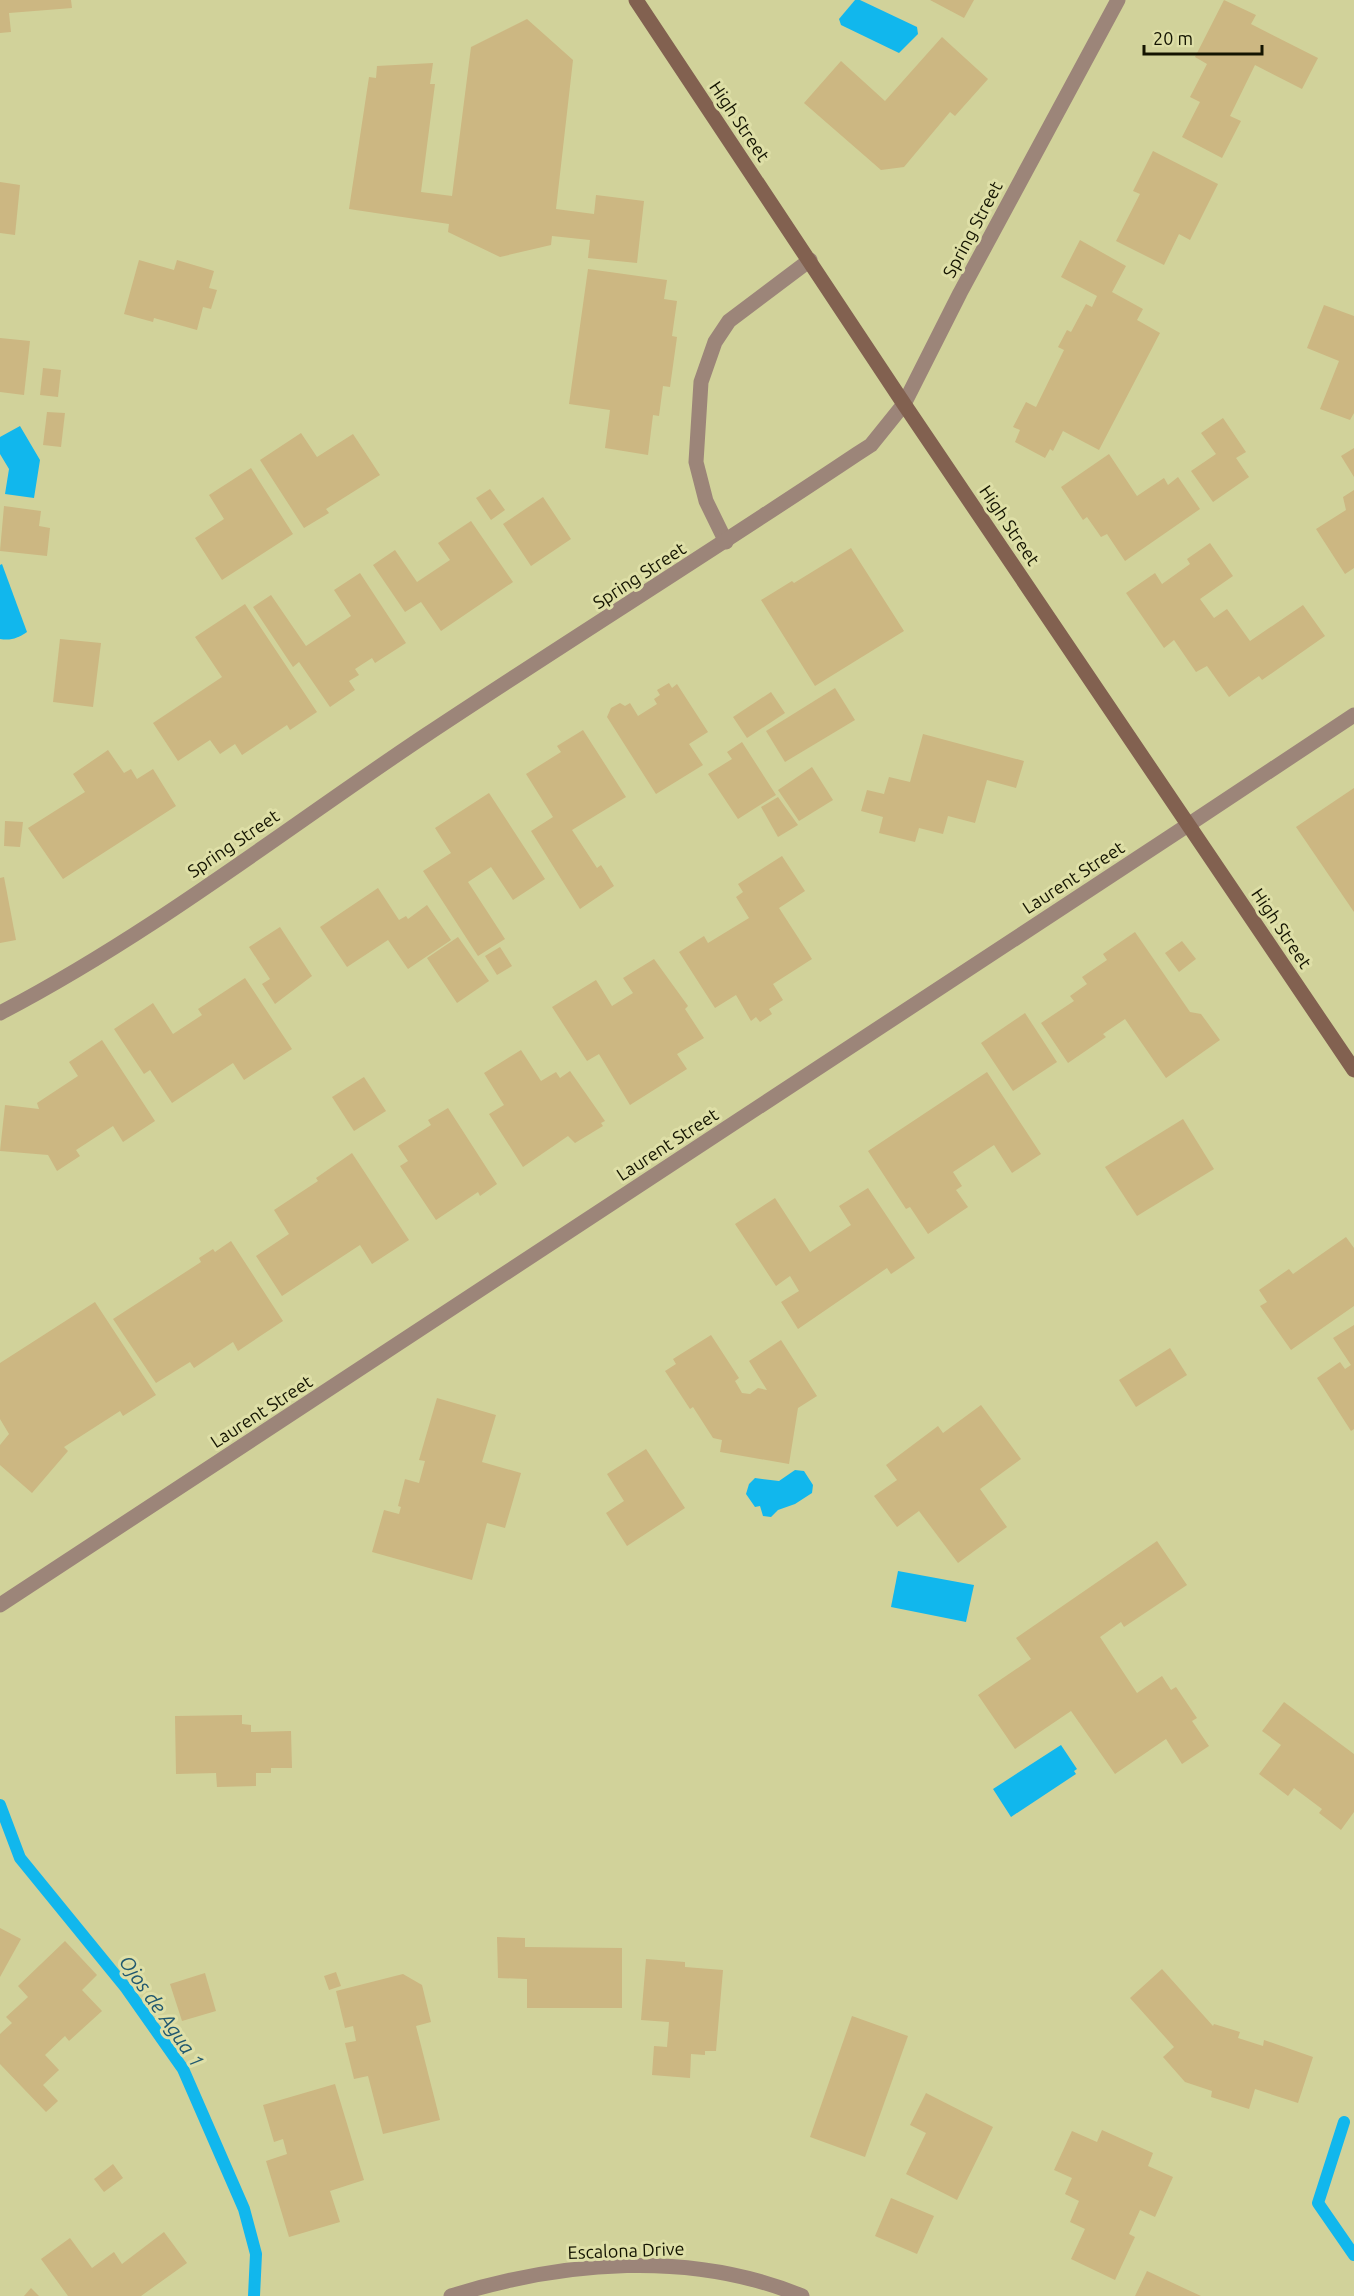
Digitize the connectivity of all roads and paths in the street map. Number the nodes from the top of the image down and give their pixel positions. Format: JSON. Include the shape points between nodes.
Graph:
{"nodes":[{"id":1,"x":636,"y":0,"type":"edge"},
{"id":2,"x":1118,"y":0,"type":"edge"},
{"id":3,"x":810,"y":260,"type":"junction"},
{"id":4,"x":904,"y":404,"type":"junction"},
{"id":5,"x":726,"y":542,"type":"junction"},
{"id":6,"x":1354,"y":715,"type":"edge"},
{"id":7,"x":1188,"y":825,"type":"junction"},
{"id":8,"x":0,"y":1013,"type":"edge"},
{"id":9,"x":1354,"y":1070,"type":"edge"},
{"id":10,"x":0,"y":1605,"type":"edge"},
{"id":11,"x":451,"y":2296,"type":"edge"},
{"id":12,"x":802,"y":2296,"type":"edge"}],
"edges":[{"from":1,"to":3,"type":"main road","name":"High Street"},
{"from":2,"to":4,"type":"street","name":"Spring Street"},
{"from":3,"to":4,"type":"main road","name":"High Street"},
{"from":3,"to":5,"type":"street","via":[[729,321],[715,342],[701,382],[696,462],[706,501]]},
{"from":4,"to":5,"type":"street","name":"Spring Street","via":[[871,445]]},
{"from":4,"to":7,"type":"main road","name":"High Street"},
{"from":5,"to":8,"type":"street","name":"Spring Street","via":[[427,735],[64,980]]},
{"from":6,"to":7,"type":"street","name":"Laurent Street"},
{"from":7,"to":9,"type":"main road","name":"High Street"},
{"from":7,"to":10,"type":"street","name":"Laurent Street"},
{"from":11,"to":12,"type":"street","name":"Escalona Drive","via":[[486,2285],[565,2271],[639,2265],[696,2267],[771,2283]]}]}
